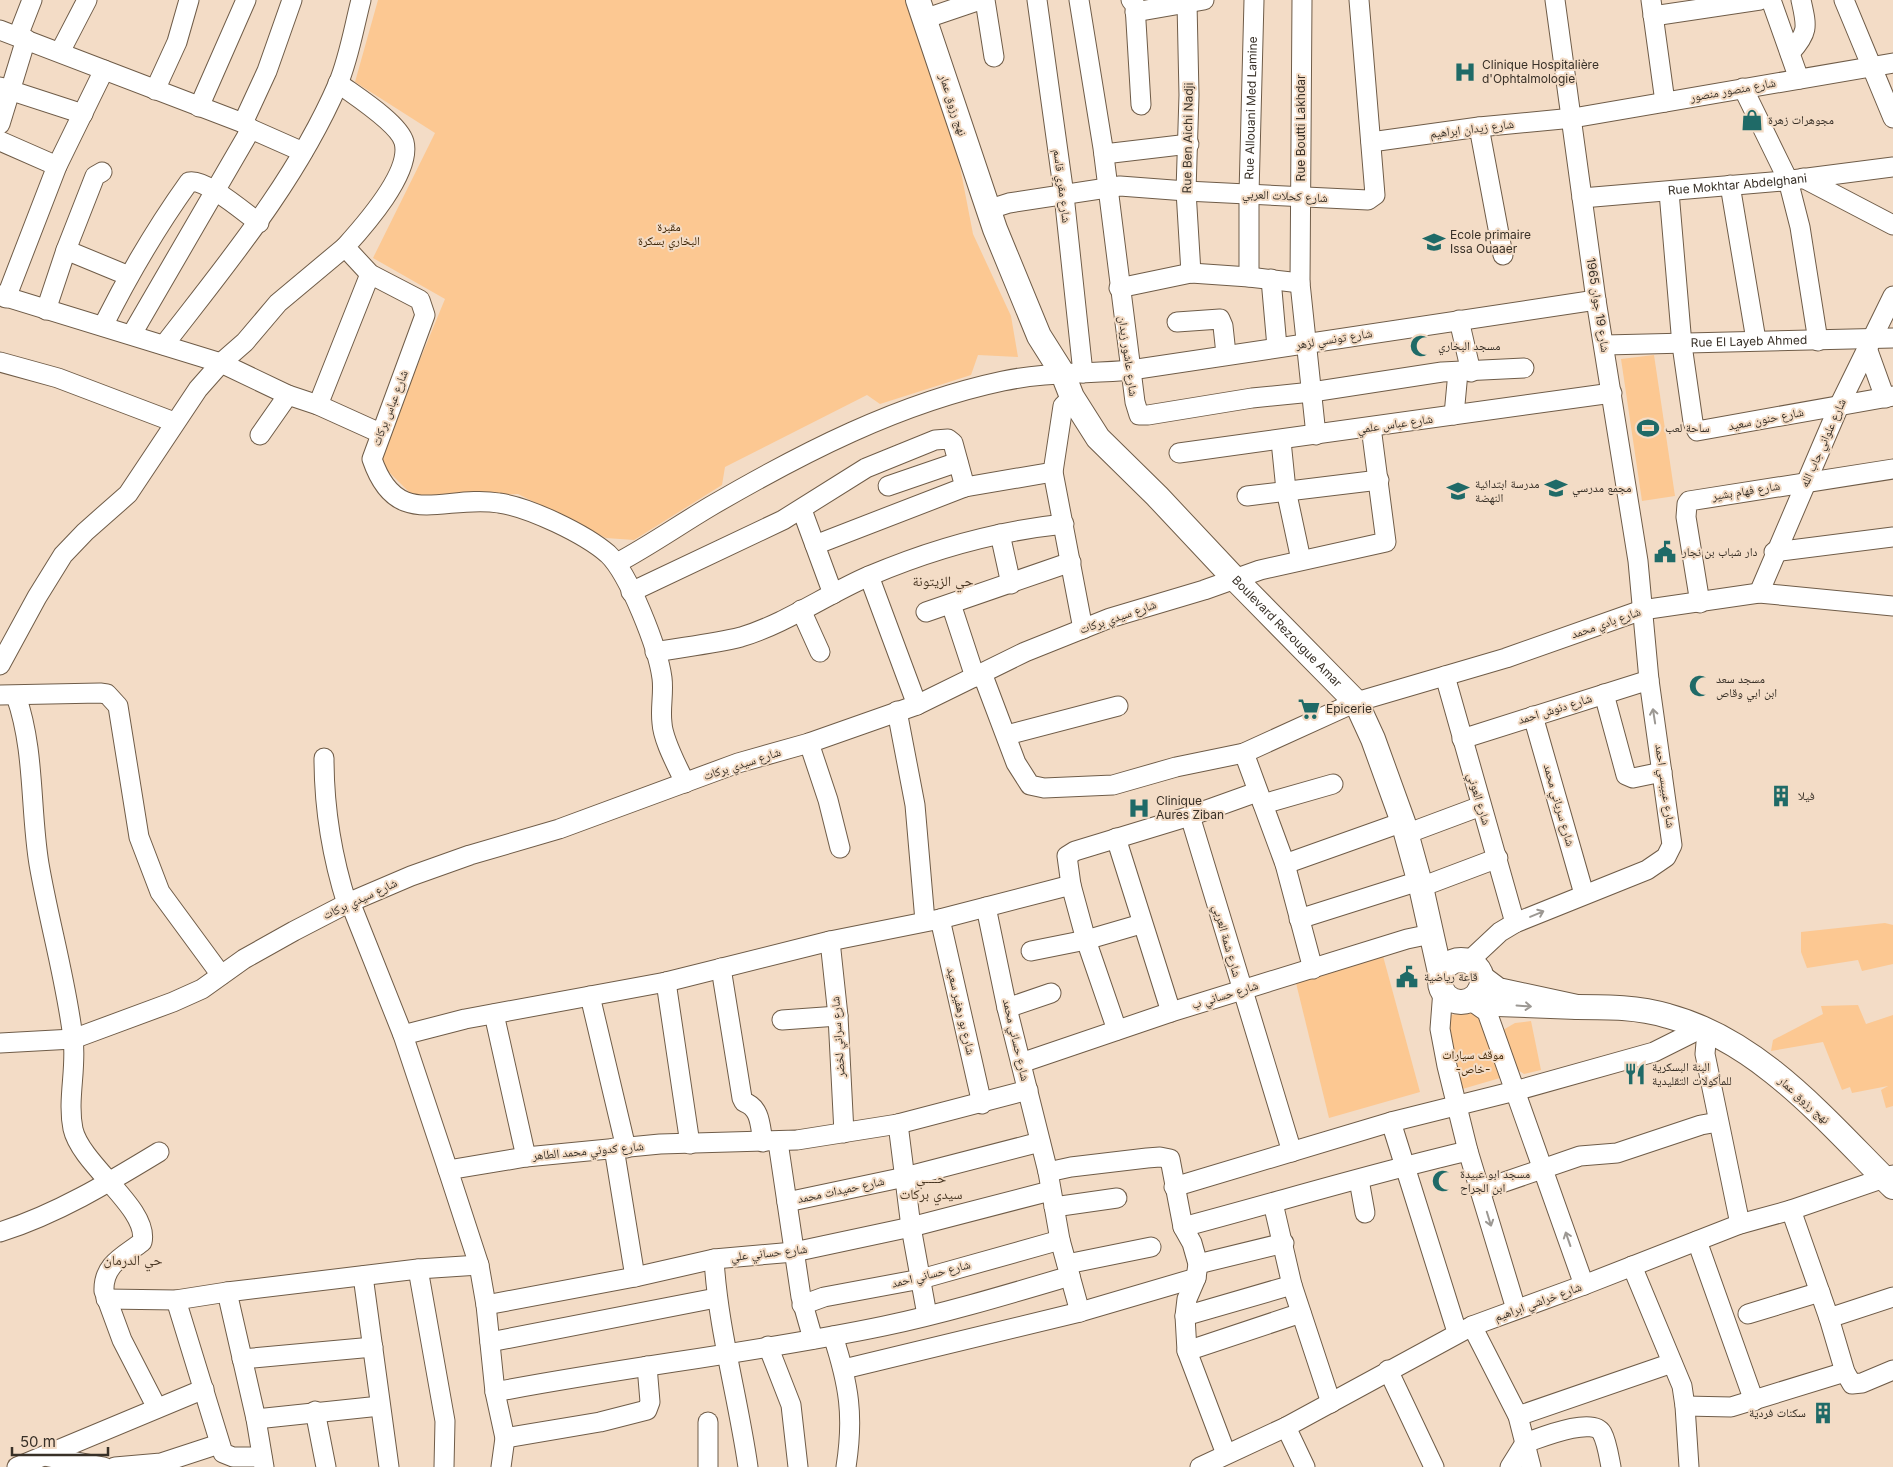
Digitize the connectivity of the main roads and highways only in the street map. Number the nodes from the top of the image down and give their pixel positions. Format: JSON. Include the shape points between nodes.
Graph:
{"nodes":[{"id":1,"x":926,"y":8,"type":"edge"},
{"id":2,"x":993,"y":208,"type":"junction"},
{"id":3,"x":1072,"y":374,"type":"junction"},
{"id":4,"x":1431,"y":934,"type":"junction"},
{"id":5,"x":1472,"y":978,"type":"junction"},
{"id":6,"x":1442,"y":984,"type":"junction"},
{"id":7,"x":1890,"y":1180,"type":"edge"}],
"edges":[{"from":1,"to":2,"type":"main road","name":"نهج رزوق عمار"},
{"from":2,"to":3,"type":"main road","name":"Boulevard Rezougue Amar","via":[[1056,333]]},
{"from":2,"to":3,"type":"main road","name":"Boulevard Rezougue Amar","via":[[1039,336]]},
{"from":3,"to":4,"type":"main road","name":"Boulevard Rezougue Amar","via":[[1072,397],[1098,438],[1356,702],[1373,739],[1404,828]]},
{"from":4,"to":5,"type":"main road","via":[[1442,950]]},
{"from":4,"to":6,"type":"main road","name":"Boulevard Rezougue Amar"},
{"from":5,"to":6,"type":"main road","via":[[1447,965]]},
{"from":5,"to":6,"type":"main road","via":[[1458,1001],[1452,999]]},
{"from":5,"to":7,"type":"main road","name":"نهج رزوق عمار","via":[[1497,1004],[1627,1008],[1668,1016],[1705,1030],[1758,1061],[1808,1101]]}]}
